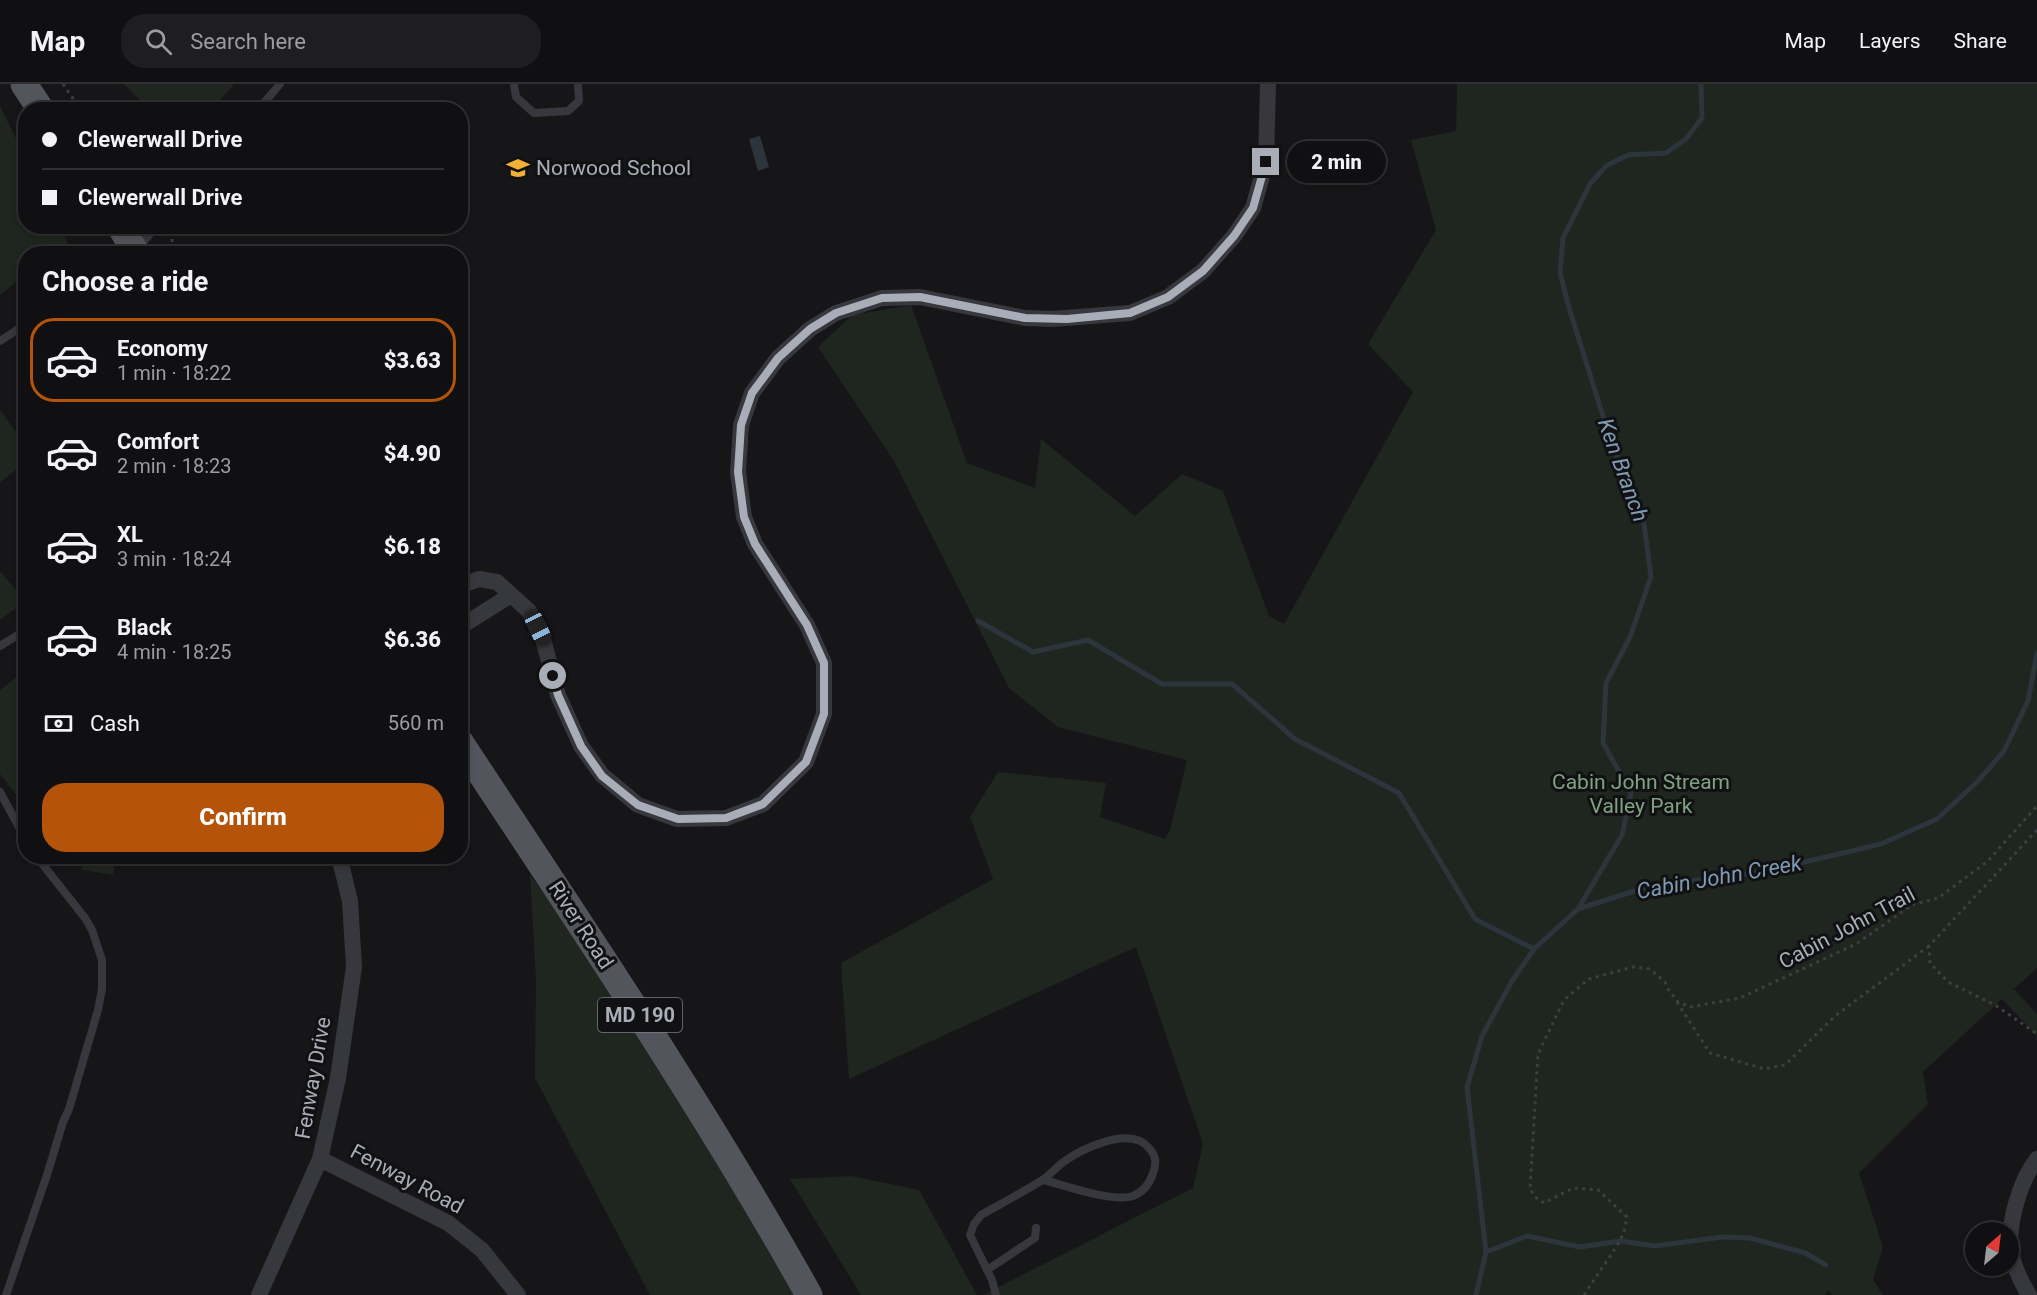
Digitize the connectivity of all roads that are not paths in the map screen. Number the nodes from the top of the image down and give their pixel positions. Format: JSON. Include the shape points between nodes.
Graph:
{"nodes":[{"id":1,"x":24,"y":84,"type":"edge"},
{"id":2,"x":280,"y":84,"type":"edge"},
{"id":3,"x":514,"y":84,"type":"edge"},
{"id":4,"x":578,"y":84,"type":"edge"},
{"id":5,"x":1268,"y":84,"type":"edge"},
{"id":6,"x":36,"y":102,"type":"edge"},
{"id":7,"x":265,"y":102,"type":"edge"},
{"id":8,"x":150,"y":234,"type":"edge"},
{"id":9,"x":141,"y":246,"type":"edge"},
{"id":10,"x":18,"y":330,"type":"edge"},
{"id":11,"x":0,"y":342,"type":"edge"},
{"id":12,"x":468,"y":583,"type":"edge"},
{"id":13,"x":511,"y":595,"type":"junction"},
{"id":14,"x":468,"y":622,"type":"edge"},
{"id":15,"x":18,"y":635,"type":"edge"},
{"id":16,"x":0,"y":646,"type":"edge"},
{"id":17,"x":468,"y":754,"type":"edge"},
{"id":18,"x":0,"y":792,"type":"edge"},
{"id":19,"x":18,"y":825,"type":"edge"},
{"id":20,"x":42,"y":864,"type":"edge"},
{"id":21,"x":341,"y":864,"type":"edge"},
{"id":22,"x":320,"y":1159,"type":"junction"},
{"id":23,"x":2037,"y":1159,"type":"edge"},
{"id":24,"x":1044,"y":1180,"type":"junction"},
{"id":25,"x":1036,"y":1227,"type":"dead end"},
{"id":26,"x":987,"y":1270,"type":"junction"},
{"id":27,"x":6,"y":1295,"type":"edge"},
{"id":28,"x":259,"y":1295,"type":"edge"},
{"id":29,"x":518,"y":1295,"type":"edge"},
{"id":30,"x":809,"y":1295,"type":"edge"},
{"id":31,"x":996,"y":1295,"type":"edge"},
{"id":32,"x":2029,"y":1295,"type":"edge"}],
"edges":[{"from":1,"to":6,"type":"main road"},
{"from":2,"to":7,"type":"lane"},
{"from":3,"to":4,"type":"lane","via":[[516,97],[534,113],[568,111],[579,101]]},
{"from":5,"to":13,"type":"street","via":[[1266,162],[1253,208],[1203,271],[1168,297],[1130,313],[1052,319],[1025,318],[920,297],[882,298],[836,313],[810,329],[778,358],[752,393],[740,433],[738,472],[744,517],[755,544],[807,625],[824,663],[824,714],[806,762],[763,804],[726,818],[678,819],[638,805],[602,776],[581,746],[558,695],[543,639],[529,610]]},
{"from":8,"to":9,"type":"lane"},
{"from":10,"to":11,"type":"lane"},
{"from":12,"to":13,"type":"street","via":[[479,579],[497,582]]},
{"from":13,"to":14,"type":"street"},
{"from":15,"to":16,"type":"lane"},
{"from":17,"to":30,"type":"main road","name":"River Road","number":"MD 190","via":[[639,1014],[763,1213]]},
{"from":18,"to":19,"type":"lane"},
{"from":20,"to":27,"type":"lane","via":[[92,930],[102,960],[102,989],[69,1109]]},
{"from":21,"to":22,"type":"street","name":"Fenway Drive","via":[[350,901],[354,967],[338,1078]]},
{"from":22,"to":28,"type":"street","name":"Fenway Drive"},
{"from":22,"to":29,"type":"street","name":"Fenway Road","via":[[448,1222],[482,1250]]},
{"from":23,"to":32,"type":"street","via":[[2024,1179],[2012,1227],[2011,1251]]},
{"from":24,"to":24,"type":"lane","via":[[1089,1192],[1132,1196],[1152,1179],[1155,1155],[1132,1137],[1108,1140],[1063,1162]]},
{"from":24,"to":26,"type":"lane","via":[[981,1215],[974,1224],[970,1235]]},
{"from":25,"to":26,"type":"lane","via":[[1035,1238]]},
{"from":26,"to":31,"type":"lane"}]}
